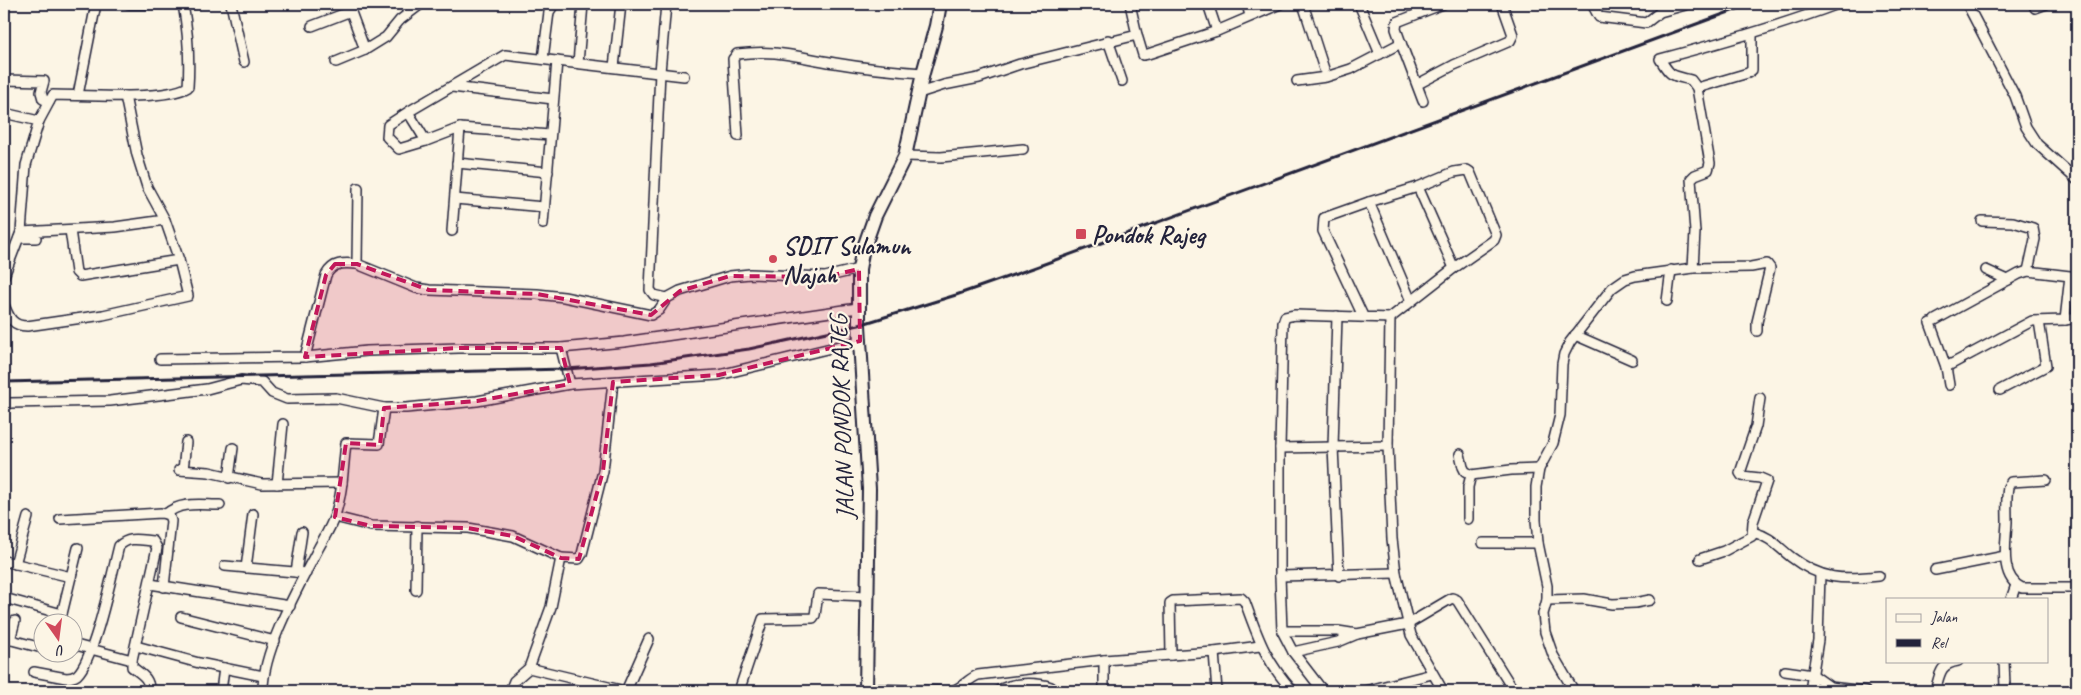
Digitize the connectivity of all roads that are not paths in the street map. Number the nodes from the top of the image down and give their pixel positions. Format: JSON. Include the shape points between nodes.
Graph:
{"nodes":[{"id":1,"x":96,"y":4,"type":"edge"},
{"id":2,"x":129,"y":4,"type":"edge"},
{"id":3,"x":147,"y":4,"type":"edge"},
{"id":4,"x":183,"y":4,"type":"edge"},
{"id":5,"x":231,"y":4,"type":"edge"},
{"id":6,"x":405,"y":4,"type":"edge"},
{"id":7,"x":421,"y":4,"type":"edge"},
{"id":8,"x":554,"y":4,"type":"edge"},
{"id":9,"x":583,"y":4,"type":"edge"},
{"id":10,"x":621,"y":4,"type":"edge"},
{"id":11,"x":666,"y":4,"type":"edge"},
{"id":12,"x":940,"y":4,"type":"edge"},
{"id":13,"x":1130,"y":4,"type":"edge"},
{"id":14,"x":1208,"y":4,"type":"edge"},
{"id":15,"x":1247,"y":4,"type":"edge"},
{"id":16,"x":1280,"y":4,"type":"edge"},
{"id":17,"x":1303,"y":4,"type":"edge"},
{"id":18,"x":1359,"y":4,"type":"edge"},
{"id":19,"x":1443,"y":4,"type":"edge"},
{"id":20,"x":1502,"y":4,"type":"edge"},
{"id":21,"x":1592,"y":4,"type":"edge"},
{"id":22,"x":1689,"y":4,"type":"edge"},
{"id":23,"x":1838,"y":4,"type":"edge"},
{"id":24,"x":1967,"y":4,"type":"edge"},
{"id":25,"x":2046,"y":4,"type":"edge"},
{"id":26,"x":350,"y":7,"type":"edge"},
{"id":27,"x":2035,"y":8,"type":"dead end"},
{"id":28,"x":408,"y":14,"type":"junction"},
{"id":29,"x":1250,"y":16,"type":"junction"},
{"id":30,"x":312,"y":26,"type":"dead end"},
{"id":31,"x":1217,"y":31,"type":"junction"},
{"id":32,"x":1752,"y":34,"type":"junction"},
{"id":33,"x":1137,"y":35,"type":"junction"},
{"id":34,"x":1108,"y":40,"type":"junction"},
{"id":35,"x":1401,"y":43,"type":"junction"},
{"id":36,"x":365,"y":50,"type":"junction"},
{"id":37,"x":1380,"y":54,"type":"junction"},
{"id":38,"x":543,"y":59,"type":"junction"},
{"id":39,"x":557,"y":61,"type":"junction"},
{"id":40,"x":244,"y":62,"type":"dead end"},
{"id":41,"x":336,"y":62,"type":"dead end"},
{"id":42,"x":578,"y":64,"type":"junction"},
{"id":43,"x":614,"y":67,"type":"junction"},
{"id":44,"x":1324,"y":69,"type":"dead end"},
{"id":45,"x":660,"y":72,"type":"junction"},
{"id":46,"x":923,"y":72,"type":"junction"},
{"id":47,"x":684,"y":76,"type":"dead end"},
{"id":48,"x":4,"y":80,"type":"edge"},
{"id":49,"x":1122,"y":82,"type":"dead end"},
{"id":50,"x":1297,"y":82,"type":"dead end"},
{"id":51,"x":1418,"y":84,"type":"junction"},
{"id":52,"x":452,"y":87,"type":"junction"},
{"id":53,"x":1697,"y":88,"type":"junction"},
{"id":54,"x":919,"y":93,"type":"junction"},
{"id":55,"x":78,"y":95,"type":"junction"},
{"id":56,"x":125,"y":96,"type":"junction"},
{"id":57,"x":553,"y":99,"type":"junction"},
{"id":58,"x":1423,"y":101,"type":"dead end"},
{"id":59,"x":49,"y":102,"type":"junction"},
{"id":60,"x":408,"y":112,"type":"junction"},
{"id":61,"x":4,"y":113,"type":"edge"},
{"id":62,"x":39,"y":121,"type":"junction"},
{"id":63,"x":460,"y":128,"type":"junction"},
{"id":64,"x":550,"y":135,"type":"junction"},
{"id":65,"x":738,"y":136,"type":"dead end"},
{"id":66,"x":426,"y":141,"type":"junction"},
{"id":67,"x":1023,"y":149,"type":"dead end"},
{"id":68,"x":905,"y":156,"type":"junction"},
{"id":69,"x":457,"y":163,"type":"junction"},
{"id":70,"x":548,"y":172,"type":"junction"},
{"id":71,"x":2077,"y":180,"type":"edge"},
{"id":72,"x":1418,"y":187,"type":"junction"},
{"id":73,"x":358,"y":188,"type":"dead end"},
{"id":74,"x":455,"y":199,"type":"junction"},
{"id":75,"x":1369,"y":202,"type":"junction"},
{"id":76,"x":544,"y":206,"type":"junction"},
{"id":77,"x":166,"y":220,"type":"junction"},
{"id":78,"x":1982,"y":221,"type":"dead end"},
{"id":79,"x":543,"y":224,"type":"dead end"},
{"id":80,"x":70,"y":230,"type":"junction"},
{"id":81,"x":452,"y":231,"type":"dead end"},
{"id":82,"x":20,"y":235,"type":"junction"},
{"id":83,"x":36,"y":238,"type":"dead end"},
{"id":84,"x":179,"y":260,"type":"junction"},
{"id":85,"x":357,"y":264,"type":"junction"},
{"id":86,"x":1454,"y":268,"type":"junction"},
{"id":87,"x":1693,"y":268,"type":"junction"},
{"id":88,"x":859,"y":269,"type":"junction"},
{"id":89,"x":1671,"y":270,"type":"junction"},
{"id":90,"x":1986,"y":270,"type":"dead end"},
{"id":91,"x":2028,"y":271,"type":"junction"},
{"id":92,"x":4,"y":276,"type":"edge"},
{"id":93,"x":2008,"y":280,"type":"junction"},
{"id":94,"x":667,"y":298,"type":"junction"},
{"id":95,"x":1411,"y":301,"type":"junction"},
{"id":96,"x":1667,"y":301,"type":"dead end"},
{"id":97,"x":4,"y":305,"type":"edge"},
{"id":98,"x":858,"y":308,"type":"junction"},
{"id":99,"x":1337,"y":316,"type":"junction"},
{"id":100,"x":1363,"y":316,"type":"junction"},
{"id":101,"x":1390,"y":318,"type":"junction"},
{"id":102,"x":2077,"y":318,"type":"edge"},
{"id":103,"x":2065,"y":320,"type":"junction"},
{"id":104,"x":2039,"y":321,"type":"junction"},
{"id":105,"x":1757,"y":331,"type":"dead end"},
{"id":106,"x":1575,"y":335,"type":"junction"},
{"id":107,"x":860,"y":341,"type":"junction"},
{"id":108,"x":561,"y":348,"type":"junction"},
{"id":109,"x":305,"y":357,"type":"junction"},
{"id":110,"x":160,"y":359,"type":"dead end"},
{"id":111,"x":1632,"y":360,"type":"dead end"},
{"id":112,"x":1946,"y":367,"type":"junction"},
{"id":113,"x":613,"y":382,"type":"junction"},
{"id":114,"x":570,"y":384,"type":"junction"},
{"id":115,"x":1949,"y":385,"type":"dead end"},
{"id":116,"x":2000,"y":390,"type":"dead end"},
{"id":117,"x":1760,"y":398,"type":"dead end"},
{"id":118,"x":4,"y":407,"type":"edge"},
{"id":119,"x":384,"y":408,"type":"junction"},
{"id":120,"x":283,"y":424,"type":"dead end"},
{"id":121,"x":186,"y":442,"type":"dead end"},
{"id":122,"x":1388,"y":446,"type":"junction"},
{"id":123,"x":1333,"y":447,"type":"junction"},
{"id":124,"x":233,"y":448,"type":"dead end"},
{"id":125,"x":1280,"y":448,"type":"junction"},
{"id":126,"x":1460,"y":454,"type":"dead end"},
{"id":127,"x":1539,"y":469,"type":"junction"},
{"id":128,"x":1471,"y":475,"type":"junction"},
{"id":129,"x":229,"y":478,"type":"junction"},
{"id":130,"x":2046,"y":480,"type":"dead end"},
{"id":131,"x":342,"y":483,"type":"junction"},
{"id":132,"x":277,"y":484,"type":"junction"},
{"id":133,"x":220,"y":505,"type":"dead end"},
{"id":134,"x":166,"y":514,"type":"junction"},
{"id":135,"x":253,"y":514,"type":"dead end"},
{"id":136,"x":335,"y":516,"type":"junction"},
{"id":137,"x":28,"y":517,"type":"dead end"},
{"id":138,"x":60,"y":519,"type":"dead end"},
{"id":139,"x":1468,"y":519,"type":"dead end"},
{"id":140,"x":417,"y":526,"type":"junction"},
{"id":141,"x":302,"y":532,"type":"dead end"},
{"id":142,"x":1753,"y":532,"type":"junction"},
{"id":143,"x":1483,"y":543,"type":"dead end"},
{"id":144,"x":1538,"y":543,"type":"junction"},
{"id":145,"x":78,"y":548,"type":"dead end"},
{"id":146,"x":2006,"y":556,"type":"junction"},
{"id":147,"x":560,"y":558,"type":"junction"},
{"id":148,"x":1700,"y":559,"type":"dead end"},
{"id":149,"x":4,"y":561,"type":"edge"},
{"id":150,"x":15,"y":564,"type":"junction"},
{"id":151,"x":225,"y":566,"type":"dead end"},
{"id":152,"x":246,"y":568,"type":"junction"},
{"id":153,"x":1935,"y":570,"type":"dead end"},
{"id":154,"x":296,"y":572,"type":"junction"},
{"id":155,"x":306,"y":573,"type":"junction"},
{"id":156,"x":1396,"y":573,"type":"junction"},
{"id":157,"x":1820,"y":574,"type":"junction"},
{"id":158,"x":1280,"y":576,"type":"junction"},
{"id":159,"x":1340,"y":576,"type":"junction"},
{"id":160,"x":1879,"y":576,"type":"dead end"},
{"id":161,"x":71,"y":577,"type":"junction"},
{"id":162,"x":150,"y":584,"type":"junction"},
{"id":163,"x":2016,"y":585,"type":"junction"},
{"id":164,"x":164,"y":587,"type":"junction"},
{"id":165,"x":2077,"y":588,"type":"edge"},
{"id":166,"x":416,"y":590,"type":"dead end"},
{"id":167,"x":867,"y":596,"type":"junction"},
{"id":168,"x":4,"y":598,"type":"edge"},
{"id":169,"x":2011,"y":598,"type":"edge"},
{"id":170,"x":1547,"y":600,"type":"junction"},
{"id":171,"x":1650,"y":600,"type":"dead end"},
{"id":172,"x":290,"y":606,"type":"junction"},
{"id":173,"x":44,"y":612,"type":"edge"},
{"id":174,"x":62,"y":612,"type":"edge"},
{"id":175,"x":181,"y":617,"type":"dead end"},
{"id":176,"x":15,"y":622,"type":"dead end"},
{"id":177,"x":1408,"y":624,"type":"junction"},
{"id":178,"x":1282,"y":631,"type":"junction"},
{"id":179,"x":1356,"y":634,"type":"junction"},
{"id":180,"x":7,"y":639,"type":"edge"},
{"id":181,"x":649,"y":639,"type":"dead end"},
{"id":182,"x":275,"y":641,"type":"junction"},
{"id":183,"x":32,"y":645,"type":"edge"},
{"id":184,"x":136,"y":646,"type":"junction"},
{"id":185,"x":1260,"y":646,"type":"junction"},
{"id":186,"x":82,"y":647,"type":"edge"},
{"id":187,"x":91,"y":650,"type":"junction"},
{"id":188,"x":1214,"y":652,"type":"junction"},
{"id":189,"x":1293,"y":652,"type":"junction"},
{"id":190,"x":1171,"y":655,"type":"junction"},
{"id":191,"x":132,"y":660,"type":"junction"},
{"id":192,"x":1104,"y":660,"type":"junction"},
{"id":193,"x":1955,"y":662,"type":"edge"},
{"id":194,"x":2004,"y":662,"type":"edge"},
{"id":195,"x":224,"y":668,"type":"junction"},
{"id":196,"x":529,"y":668,"type":"junction"},
{"id":197,"x":1785,"y":671,"type":"dead end"},
{"id":198,"x":34,"y":672,"type":"dead end"},
{"id":199,"x":1432,"y":674,"type":"junction"},
{"id":200,"x":1813,"y":675,"type":"junction"},
{"id":201,"x":263,"y":676,"type":"junction"},
{"id":202,"x":2005,"y":687,"type":"dead end"},
{"id":203,"x":866,"y":690,"type":"edge"},
{"id":204,"x":148,"y":691,"type":"edge"},
{"id":205,"x":222,"y":691,"type":"edge"},
{"id":206,"x":263,"y":691,"type":"edge"},
{"id":207,"x":510,"y":691,"type":"edge"},
{"id":208,"x":625,"y":691,"type":"edge"},
{"id":209,"x":739,"y":691,"type":"edge"},
{"id":210,"x":938,"y":691,"type":"edge"},
{"id":211,"x":951,"y":691,"type":"edge"},
{"id":212,"x":998,"y":691,"type":"edge"},
{"id":213,"x":1053,"y":691,"type":"edge"},
{"id":214,"x":1104,"y":691,"type":"edge"},
{"id":215,"x":1217,"y":691,"type":"edge"},
{"id":216,"x":1293,"y":691,"type":"edge"},
{"id":217,"x":1323,"y":691,"type":"edge"},
{"id":218,"x":1365,"y":691,"type":"edge"},
{"id":219,"x":1443,"y":691,"type":"edge"},
{"id":220,"x":1514,"y":691,"type":"edge"},
{"id":221,"x":1574,"y":691,"type":"edge"},
{"id":222,"x":1810,"y":691,"type":"edge"},
{"id":223,"x":1865,"y":691,"type":"edge"},
{"id":224,"x":1935,"y":691,"type":"edge"}],
"edges":[{"from":1,"to":55,"type":"street"},
{"from":2,"to":3,"type":"street"},
{"from":4,"to":56,"type":"street","via":[[190,60],[188,87],[179,92]]},
{"from":5,"to":40,"type":"street"},
{"from":6,"to":28,"type":"street"},
{"from":7,"to":28,"type":"street"},
{"from":8,"to":38,"type":"street","via":[[549,12]]},
{"from":9,"to":42,"type":"street"},
{"from":10,"to":43,"type":"street"},
{"from":11,"to":45,"type":"street"},
{"from":12,"to":46,"type":"main road","name":"JALAN PONDOK RAJEG"},
{"from":13,"to":33,"type":"street"},
{"from":14,"to":31,"type":"street"},
{"from":15,"to":29,"type":"street"},
{"from":16,"to":29,"type":"street"},
{"from":17,"to":44,"type":"street"},
{"from":18,"to":37,"type":"street"},
{"from":19,"to":35,"type":"street","via":[[1397,22]]},
{"from":20,"to":51,"type":"street","via":[[1512,38]]},
{"from":21,"to":22,"type":"street","via":[[1599,17],[1646,23],[1660,12]]},
{"from":23,"to":32,"type":"street"},
{"from":24,"to":71,"type":"street","via":[[2015,96],[2026,127],[2037,144]]},
{"from":25,"to":27,"type":"street"},
{"from":26,"to":30,"type":"street"},
{"from":26,"to":36,"type":"street"},
{"from":28,"to":36,"type":"street","via":[[386,37]]},
{"from":29,"to":31,"type":"street"},
{"from":31,"to":33,"type":"street","via":[[1144,55]]},
{"from":32,"to":53,"type":"street","via":[[1752,70]]},
{"from":32,"to":53,"type":"street","via":[[1660,58],[1669,74],[1691,80]]},
{"from":33,"to":34,"type":"street"},
{"from":34,"to":49,"type":"street"},
{"from":34,"to":54,"type":"street"},
{"from":35,"to":37,"type":"street"},
{"from":35,"to":51,"type":"street"},
{"from":36,"to":41,"type":"street"},
{"from":37,"to":50,"type":"street","via":[[1350,69]]},
{"from":38,"to":39,"type":"street"},
{"from":38,"to":52,"type":"street","via":[[502,56]]},
{"from":39,"to":42,"type":"street"},
{"from":39,"to":57,"type":"street"},
{"from":42,"to":43,"type":"street"},
{"from":43,"to":45,"type":"street"},
{"from":45,"to":47,"type":"street"},
{"from":45,"to":94,"type":"street","via":[[650,290],[652,294]]},
{"from":46,"to":54,"type":"main road","name":"JALAN PONDOK RAJEG"},
{"from":46,"to":65,"type":"street","via":[[872,69],[778,52],[736,54],[733,58]]},
{"from":48,"to":59,"type":"street","via":[[44,82],[41,92]]},
{"from":51,"to":58,"type":"street"},
{"from":52,"to":57,"type":"street"},
{"from":52,"to":60,"type":"street"},
{"from":53,"to":87,"type":"street","via":[[1710,163],[1708,170],[1691,179],[1695,232]]},
{"from":54,"to":68,"type":"main road","name":"JALAN PONDOK RAJEG"},
{"from":55,"to":56,"type":"street"},
{"from":55,"to":59,"type":"street","via":[[52,95]]},
{"from":56,"to":77,"type":"street","via":[[147,187]]},
{"from":57,"to":64,"type":"street"},
{"from":59,"to":62,"type":"street"},
{"from":60,"to":66,"type":"street"},
{"from":60,"to":66,"type":"street","via":[[388,125],[387,137],[399,149]]},
{"from":61,"to":62,"type":"street"},
{"from":62,"to":82,"type":"street","via":[[26,165]]},
{"from":63,"to":64,"type":"street"},
{"from":63,"to":66,"type":"street"},
{"from":63,"to":69,"type":"street"},
{"from":64,"to":70,"type":"street"},
{"from":67,"to":68,"type":"street","via":[[940,157]]},
{"from":68,"to":88,"type":"main road","name":"JALAN PONDOK RAJEG","via":[[875,216]]},
{"from":69,"to":70,"type":"street"},
{"from":69,"to":74,"type":"street"},
{"from":70,"to":76,"type":"street"},
{"from":72,"to":75,"type":"street"},
{"from":72,"to":86,"type":"street"},
{"from":72,"to":86,"type":"street","via":[[1458,170],[1470,172],[1496,235],[1494,240]]},
{"from":73,"to":85,"type":"street"},
{"from":74,"to":76,"type":"street"},
{"from":74,"to":81,"type":"street"},
{"from":75,"to":95,"type":"street"},
{"from":75,"to":100,"type":"street","via":[[1324,218],[1322,226]]},
{"from":76,"to":79,"type":"street"},
{"from":77,"to":80,"type":"street"},
{"from":77,"to":84,"type":"street"},
{"from":78,"to":91,"type":"street","via":[[2013,222],[2033,228],[2035,239]]},
{"from":80,"to":82,"type":"street"},
{"from":80,"to":84,"type":"street","via":[[76,272],[80,276]]},
{"from":82,"to":83,"type":"street"},
{"from":82,"to":92,"type":"street"},
{"from":84,"to":97,"type":"street","via":[[187,297],[103,315],[27,326],[11,321]]},
{"from":85,"to":94,"type":"street","via":[[416,288],[564,297],[651,315]]},
{"from":85,"to":109,"type":"street","via":[[342,263],[329,268],[315,310]]},
{"from":86,"to":95,"type":"street"},
{"from":87,"to":89,"type":"street"},
{"from":87,"to":105,"type":"street","via":[[1769,264]]},
{"from":88,"to":94,"type":"street","via":[[825,277],[730,276],[680,290]]},
{"from":88,"to":98,"type":"main road","name":"JALAN PONDOK RAJEG"},
{"from":89,"to":96,"type":"street"},
{"from":89,"to":106,"type":"street","via":[[1635,276],[1612,288]]},
{"from":90,"to":93,"type":"street"},
{"from":91,"to":93,"type":"street"},
{"from":91,"to":103,"type":"street","via":[[2070,276]]},
{"from":93,"to":112,"type":"street","via":[[1933,322]]},
{"from":95,"to":101,"type":"street"},
{"from":98,"to":107,"type":"main road","name":"JALAN PONDOK RAJEG"},
{"from":98,"to":108,"type":"street"},
{"from":99,"to":100,"type":"street"},
{"from":99,"to":123,"type":"street"},
{"from":99,"to":125,"type":"street","via":[[1285,317]]},
{"from":100,"to":101,"type":"street"},
{"from":101,"to":122,"type":"street"},
{"from":102,"to":103,"type":"street"},
{"from":103,"to":104,"type":"street"},
{"from":104,"to":112,"type":"street","via":[[2032,321]]},
{"from":104,"to":116,"type":"street","via":[[2046,366]]},
{"from":106,"to":111,"type":"street"},
{"from":106,"to":127,"type":"street","via":[[1564,354],[1560,415],[1553,443]]},
{"from":107,"to":113,"type":"street","via":[[718,375]]},
{"from":107,"to":167,"type":"main road","name":"JALAN PONDOK RAJEG","via":[[869,490]]},
{"from":108,"to":109,"type":"street","via":[[366,351]]},
{"from":108,"to":114,"type":"street"},
{"from":109,"to":110,"type":"street"},
{"from":112,"to":115,"type":"street"},
{"from":113,"to":114,"type":"street"},
{"from":113,"to":147,"type":"street","via":[[602,470],[582,554],[579,559]]},
{"from":114,"to":119,"type":"street","via":[[477,401]]},
{"from":117,"to":142,"type":"street","via":[[1756,426],[1740,473],[1767,482],[1752,522]]},
{"from":118,"to":119,"type":"street","via":[[10,403],[110,401],[207,389],[241,380],[262,382],[272,392],[287,399],[336,398]]},
{"from":119,"to":131,"type":"street","via":[[379,444],[346,443]]},
{"from":120,"to":132,"type":"street"},
{"from":121,"to":129,"type":"street","via":[[181,470],[209,472]]},
{"from":122,"to":123,"type":"street"},
{"from":122,"to":156,"type":"street"},
{"from":123,"to":125,"type":"street"},
{"from":123,"to":159,"type":"street"},
{"from":124,"to":129,"type":"street"},
{"from":125,"to":158,"type":"street"},
{"from":126,"to":128,"type":"street","via":[[1463,467]]},
{"from":127,"to":128,"type":"street"},
{"from":127,"to":144,"type":"street","via":[[1536,487]]},
{"from":128,"to":139,"type":"street"},
{"from":129,"to":132,"type":"street"},
{"from":130,"to":146,"type":"street","via":[[2017,481],[2008,487]]},
{"from":131,"to":132,"type":"street"},
{"from":131,"to":136,"type":"street"},
{"from":133,"to":134,"type":"street","via":[[182,504]]},
{"from":134,"to":138,"type":"street"},
{"from":134,"to":164,"type":"street","via":[[171,521]]},
{"from":135,"to":152,"type":"street"},
{"from":136,"to":140,"type":"street","via":[[371,526]]},
{"from":136,"to":155,"type":"street"},
{"from":137,"to":150,"type":"street"},
{"from":140,"to":147,"type":"street","via":[[468,528],[513,536]]},
{"from":140,"to":166,"type":"street"},
{"from":141,"to":154,"type":"street"},
{"from":142,"to":148,"type":"street","via":[[1747,540]]},
{"from":142,"to":157,"type":"street","via":[[1768,536],[1808,569]]},
{"from":143,"to":144,"type":"street"},
{"from":144,"to":170,"type":"street"},
{"from":145,"to":161,"type":"street"},
{"from":146,"to":153,"type":"street"},
{"from":146,"to":163,"type":"street","via":[[2007,569]]},
{"from":147,"to":196,"type":"street","via":[[551,607]]},
{"from":149,"to":150,"type":"street"},
{"from":150,"to":161,"type":"street"},
{"from":151,"to":152,"type":"street"},
{"from":152,"to":154,"type":"street"},
{"from":154,"to":155,"type":"street"},
{"from":155,"to":172,"type":"street"},
{"from":156,"to":159,"type":"street"},
{"from":156,"to":177,"type":"street"},
{"from":157,"to":160,"type":"street","via":[[1839,579]]},
{"from":157,"to":200,"type":"street","via":[[1818,640]]},
{"from":158,"to":159,"type":"street"},
{"from":158,"to":178,"type":"street"},
{"from":161,"to":174,"type":"street"},
{"from":162,"to":164,"type":"street"},
{"from":162,"to":184,"type":"street"},
{"from":162,"to":187,"type":"street","via":[[156,544],[153,541],[124,541],[118,546]]},
{"from":163,"to":165,"type":"street","via":[[2033,589]]},
{"from":163,"to":169,"type":"street"},
{"from":164,"to":172,"type":"street"},
{"from":167,"to":203,"type":"main road","name":"JALAN PONDOK RAJEG"},
{"from":167,"to":209,"type":"street","via":[[818,594],[813,618],[763,619]]},
{"from":168,"to":173,"type":"street"},
{"from":170,"to":171,"type":"street","via":[[1612,604]]},
{"from":170,"to":221,"type":"street","via":[[1543,614],[1545,632],[1553,655]]},
{"from":172,"to":182,"type":"street"},
{"from":175,"to":182,"type":"street"},
{"from":176,"to":180,"type":"street"},
{"from":177,"to":179,"type":"street"},
{"from":177,"to":199,"type":"street"},
{"from":177,"to":220,"type":"street","via":[[1452,598],[1457,600]]},
{"from":178,"to":179,"type":"street"},
{"from":178,"to":189,"type":"street"},
{"from":179,"to":189,"type":"street","via":[[1338,642]]},
{"from":180,"to":183,"type":"street"},
{"from":181,"to":208,"type":"street"},
{"from":182,"to":201,"type":"street"},
{"from":184,"to":191,"type":"street"},
{"from":184,"to":195,"type":"street"},
{"from":185,"to":188,"type":"street"},
{"from":185,"to":190,"type":"street","via":[[1245,602],[1240,598],[1172,601]]},
{"from":185,"to":216,"type":"street","via":[[1277,674]]},
{"from":186,"to":187,"type":"street"},
{"from":187,"to":191,"type":"street"},
{"from":187,"to":198,"type":"street","via":[[79,673],[71,678]]},
{"from":188,"to":190,"type":"street"},
{"from":188,"to":215,"type":"street"},
{"from":189,"to":217,"type":"street"},
{"from":190,"to":192,"type":"street"},
{"from":191,"to":204,"type":"street","via":[[132,667],[146,678]]},
{"from":192,"to":211,"type":"street","via":[[978,675]]},
{"from":192,"to":214,"type":"street"},
{"from":193,"to":224,"type":"street","via":[[1941,670]]},
{"from":194,"to":202,"type":"street"},
{"from":195,"to":201,"type":"street"},
{"from":195,"to":205,"type":"street"},
{"from":196,"to":207,"type":"street","via":[[514,681]]},
{"from":196,"to":208,"type":"street"},
{"from":197,"to":200,"type":"street"},
{"from":199,"to":218,"type":"street"},
{"from":199,"to":219,"type":"street"},
{"from":200,"to":222,"type":"street"},
{"from":200,"to":223,"type":"street","via":[[1830,687]]},
{"from":201,"to":206,"type":"street"},
{"from":203,"to":210,"type":"street"},
{"from":212,"to":213,"type":"street","via":[[1007,686],[1040,684]]}]}
